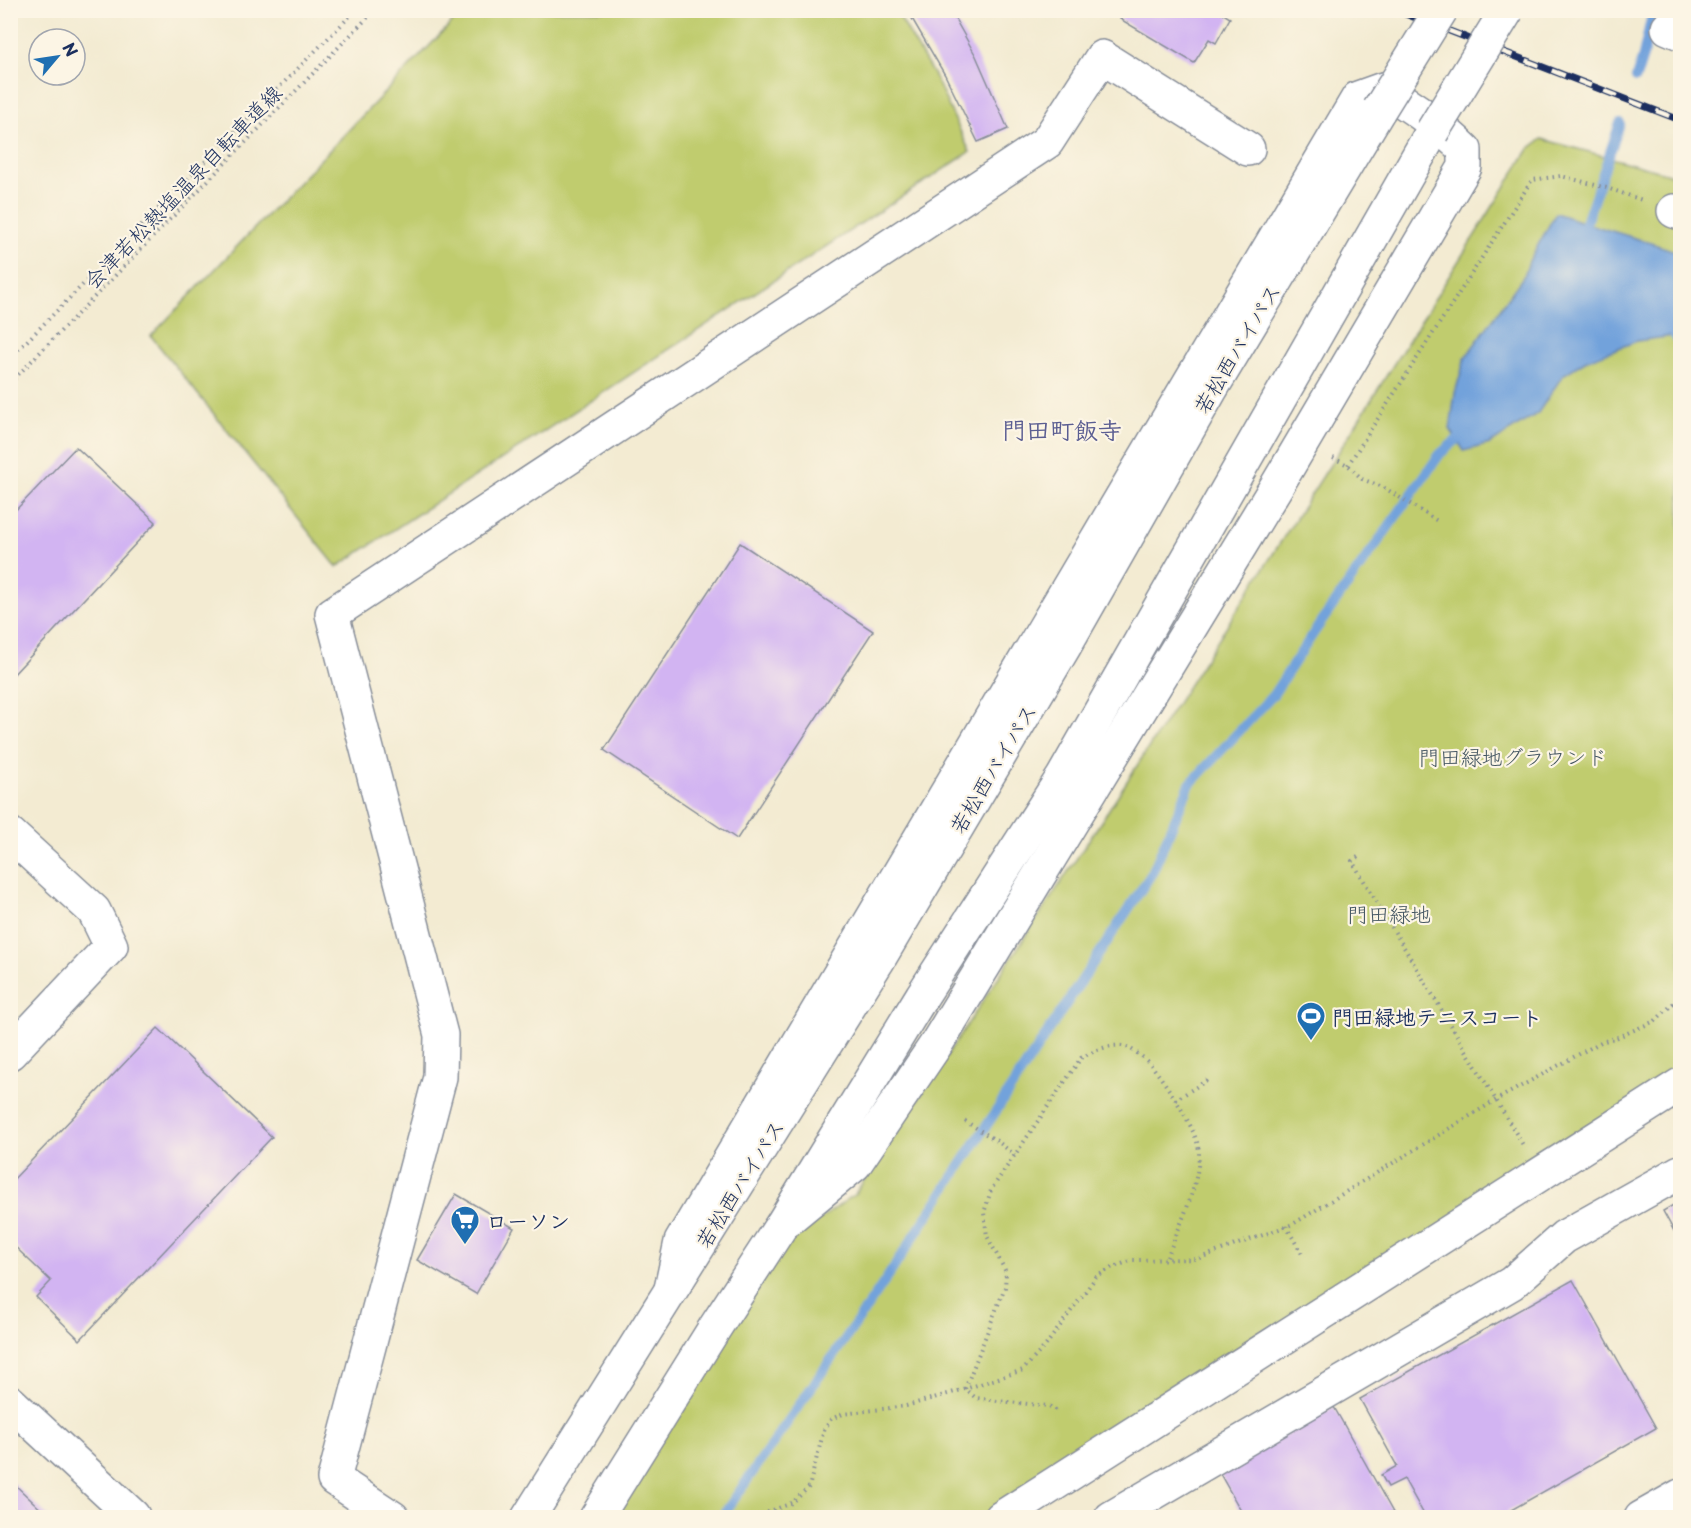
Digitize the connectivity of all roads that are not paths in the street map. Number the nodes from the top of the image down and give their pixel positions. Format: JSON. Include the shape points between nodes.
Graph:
{"nodes":[{"id":1,"x":1441,"y":10,"type":"edge"},
{"id":2,"x":1507,"y":10,"type":"edge"},
{"id":3,"x":1248,"y":149,"type":"dead end"},
{"id":4,"x":10,"y":834,"type":"edge"},
{"id":5,"x":10,"y":1053,"type":"edge"},
{"id":6,"x":1680,"y":1085,"type":"edge"},
{"id":7,"x":1680,"y":1172,"type":"edge"},
{"id":8,"x":783,"y":1223,"type":"junction"},
{"id":9,"x":670,"y":1292,"type":"junction"},
{"id":10,"x":10,"y":1402,"type":"edge"},
{"id":11,"x":131,"y":1518,"type":"edge"},
{"id":12,"x":393,"y":1518,"type":"edge"},
{"id":13,"x":528,"y":1518,"type":"edge"},
{"id":14,"x":596,"y":1518,"type":"edge"},
{"id":15,"x":1000,"y":1518,"type":"edge"},
{"id":16,"x":1111,"y":1518,"type":"edge"}],
"edges":[{"from":1,"to":9,"type":"main road","name":"若松西バイパス","bridge":true,"via":[[1210,391],[877,962]]},
{"from":2,"to":8,"type":"main road","bridge":true,"via":[[1432,132],[1063,777]]},
{"from":3,"to":12,"type":"main road","via":[[1102,57],[1047,142],[332,614],[441,1035],[440,1077],[334,1479]]},
{"from":4,"to":5,"type":"main road","via":[[94,910],[111,946]]},
{"from":6,"to":15,"type":"main road"},
{"from":7,"to":16,"type":"main road","via":[[1564,1237],[1512,1283]]},
{"from":8,"to":9,"type":"main road","via":[[855,1164],[935,1046],[1276,488],[1465,167],[1465,150],[1447,132],[1383,89],[1358,98],[681,1242]]},
{"from":8,"to":14,"type":"main road"},
{"from":9,"to":13,"type":"main road","name":"若松西バイパス"},
{"from":10,"to":11,"type":"main road"}]}
